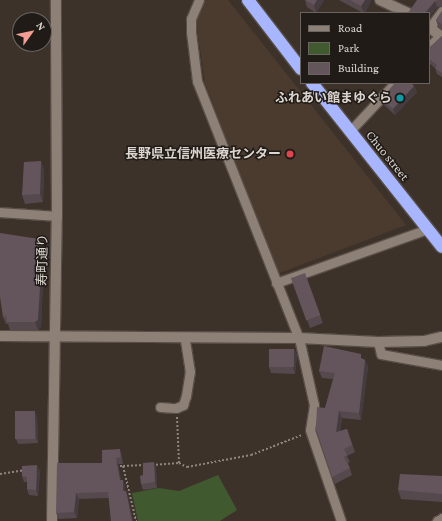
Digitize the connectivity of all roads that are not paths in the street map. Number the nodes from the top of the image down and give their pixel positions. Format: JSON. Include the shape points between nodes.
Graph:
{"nodes":[{"id":1,"x":56,"y":0,"type":"edge"},
{"id":2,"x":199,"y":0,"type":"edge"},
{"id":3,"x":248,"y":0,"type":"edge"},
{"id":4,"x":380,"y":0,"type":"edge"},
{"id":5,"x":442,"y":11,"type":"edge"},
{"id":6,"x":406,"y":12,"type":"edge"},
{"id":7,"x":430,"y":26,"type":"edge"},
{"id":8,"x":430,"y":28,"type":"edge"},
{"id":9,"x":441,"y":36,"type":"edge"},
{"id":10,"x":430,"y":45,"type":"edge"},
{"id":11,"x":300,"y":68,"type":"edge"},
{"id":12,"x":313,"y":84,"type":"edge"},
{"id":13,"x":394,"y":84,"type":"edge"},
{"id":14,"x":349,"y":132,"type":"junction"},
{"id":15,"x":0,"y":212,"type":"edge"},
{"id":16,"x":57,"y":216,"type":"junction"},
{"id":17,"x":428,"y":229,"type":"junction"},
{"id":18,"x":442,"y":247,"type":"edge"},
{"id":19,"x":276,"y":283,"type":"junction"},
{"id":20,"x":0,"y":336,"type":"edge"},
{"id":21,"x":55,"y":336,"type":"junction"},
{"id":22,"x":442,"y":337,"type":"edge"},
{"id":23,"x":186,"y":338,"type":"junction"},
{"id":24,"x":299,"y":338,"type":"junction"},
{"id":25,"x":378,"y":342,"type":"junction"},
{"id":26,"x":442,"y":365,"type":"edge"},
{"id":27,"x":160,"y":407,"type":"dead end"},
{"id":28,"x":442,"y":518,"type":"edge"},
{"id":29,"x":52,"y":521,"type":"edge"},
{"id":30,"x":341,"y":521,"type":"edge"},
{"id":31,"x":437,"y":521,"type":"edge"}],
"edges":[{"from":1,"to":16,"type":"street","name":"寿町通り"},
{"from":2,"to":19,"type":"street","via":[[192,19],[191,32],[197,81]]},
{"from":3,"to":11,"type":"highway"},
{"from":4,"to":6,"type":"street"},
{"from":5,"to":7,"type":"street"},
{"from":8,"to":9,"type":"street"},
{"from":9,"to":10,"type":"street"},
{"from":12,"to":14,"type":"highway","name":"Chuo street"},
{"from":13,"to":14,"type":"street"},
{"from":14,"to":17,"type":"highway","name":"Chuo street"},
{"from":15,"to":16,"type":"street"},
{"from":16,"to":21,"type":"street","name":"寿町通り"},
{"from":17,"to":18,"type":"highway","name":"Chuo street"},
{"from":17,"to":19,"type":"street"},
{"from":19,"to":24,"type":"street"},
{"from":20,"to":21,"type":"street"},
{"from":21,"to":23,"type":"street"},
{"from":21,"to":29,"type":"street","name":"寿町通り"},
{"from":22,"to":25,"type":"street"},
{"from":23,"to":24,"type":"street"},
{"from":23,"to":27,"type":"street","via":[[190,372],[185,401],[176,408]]},
{"from":24,"to":25,"type":"street"},
{"from":24,"to":30,"type":"street","via":[[314,405],[310,430]]},
{"from":25,"to":26,"type":"street","via":[[381,354]]},
{"from":28,"to":31,"type":"street"}]}
